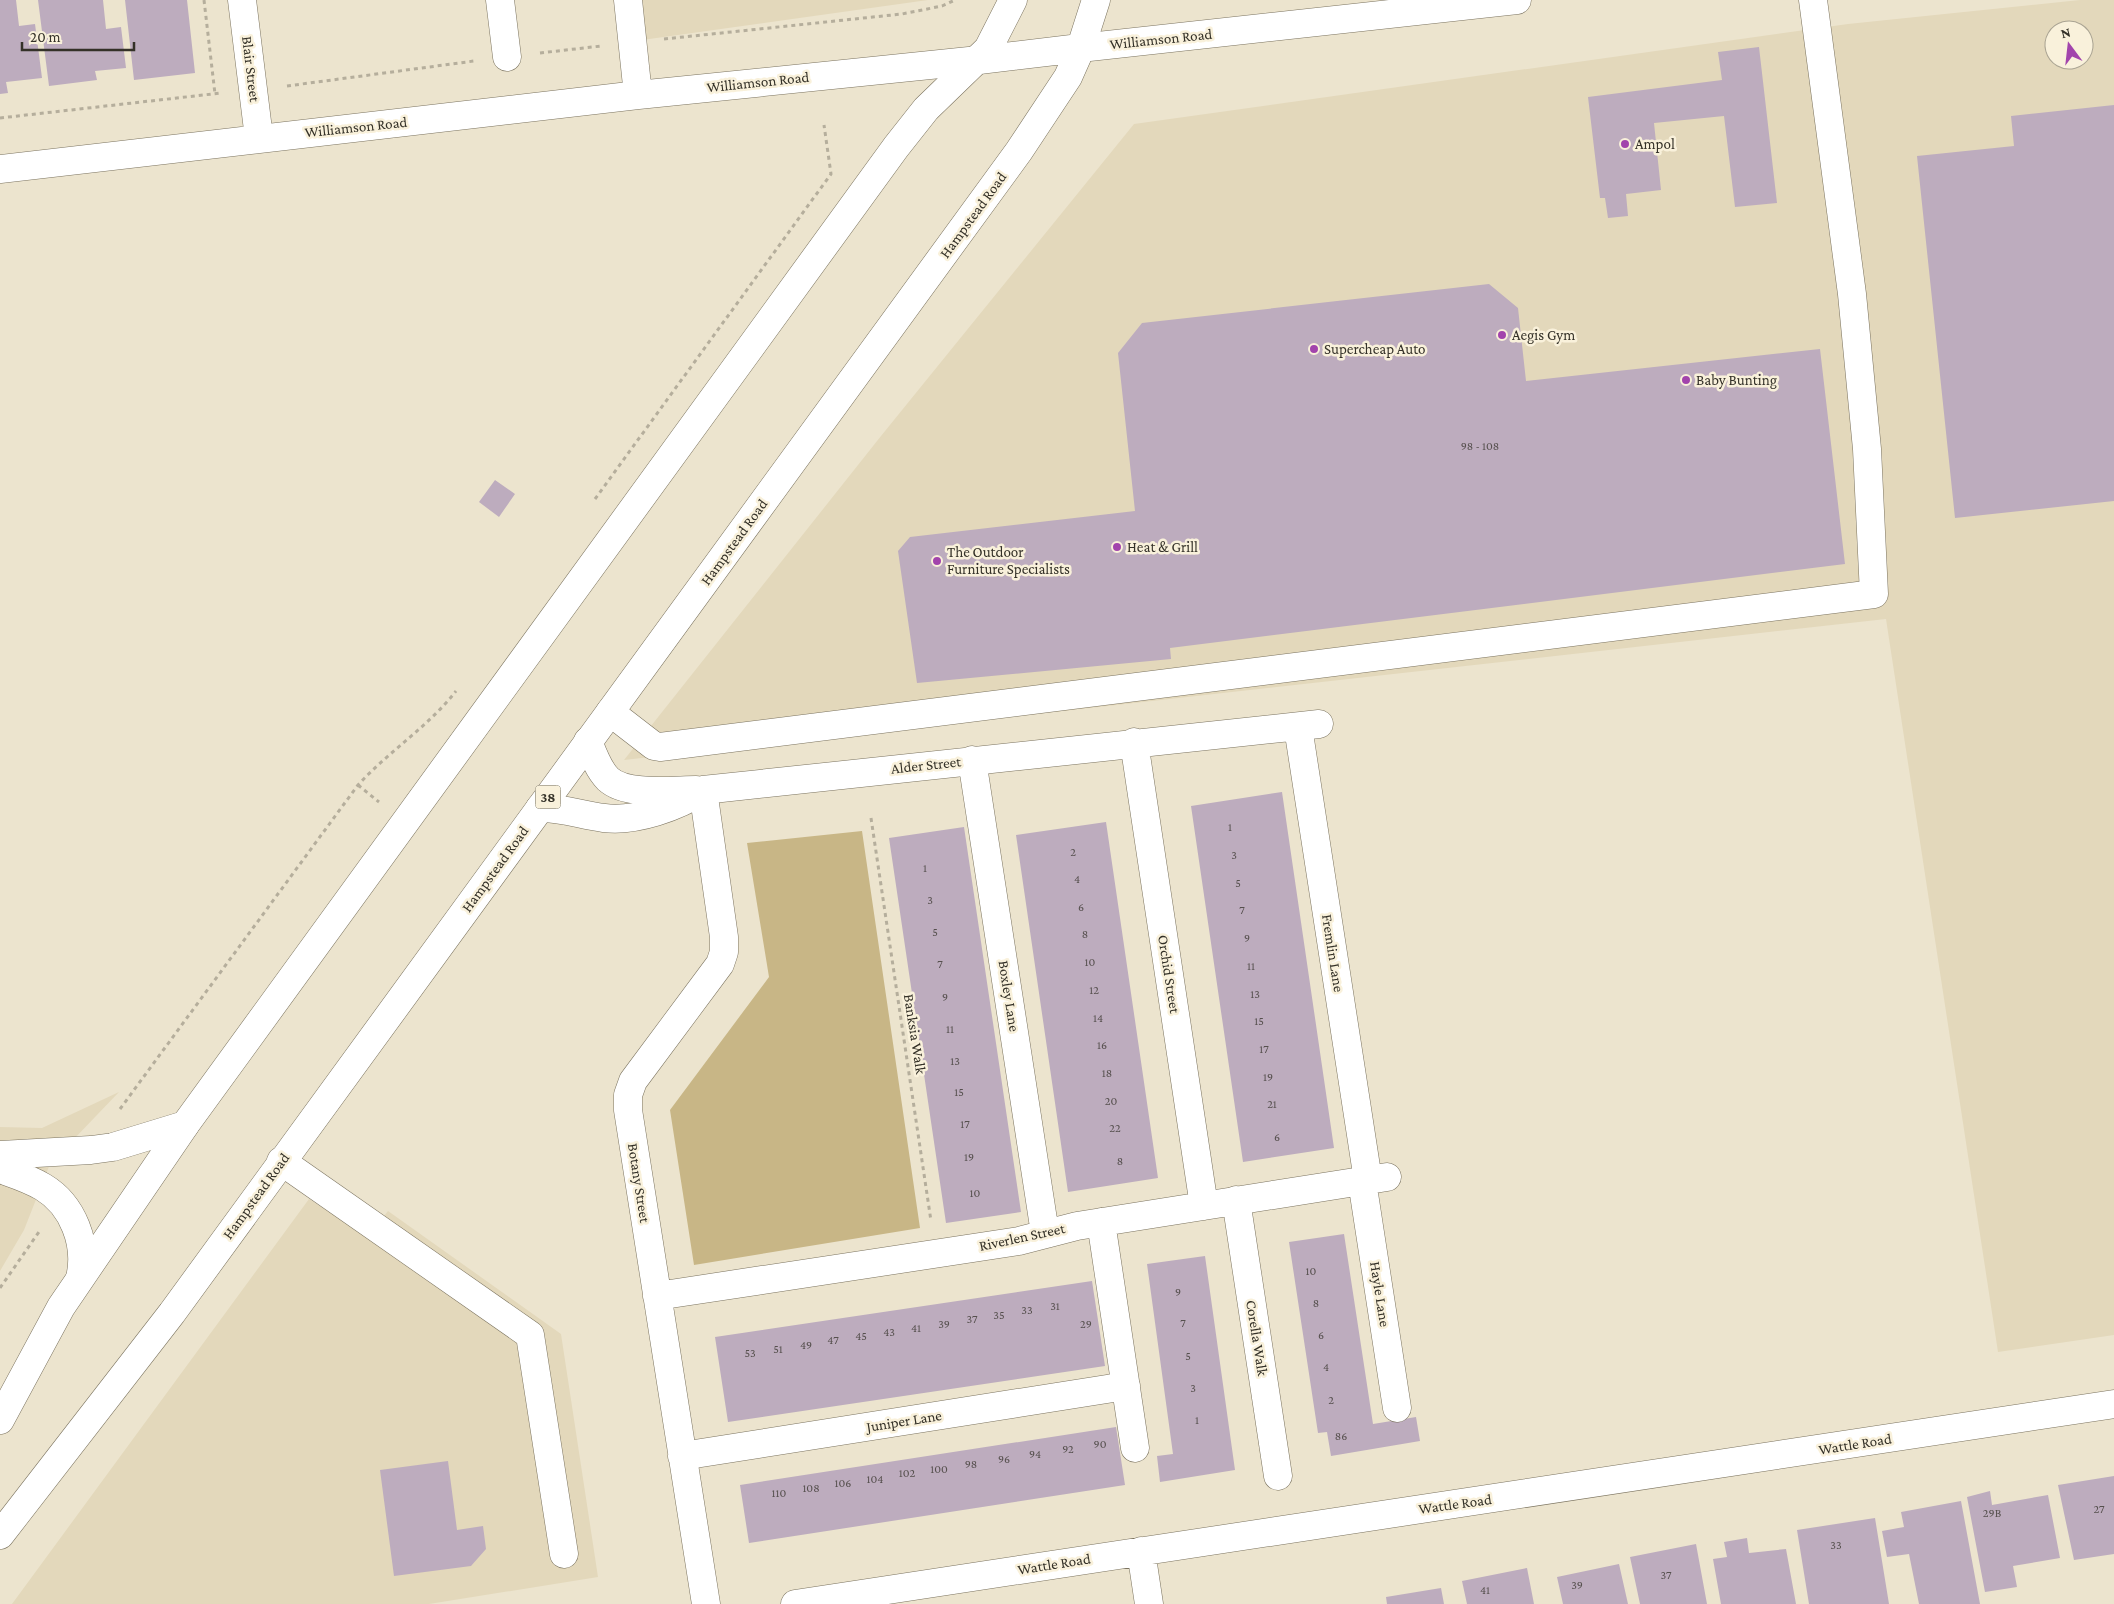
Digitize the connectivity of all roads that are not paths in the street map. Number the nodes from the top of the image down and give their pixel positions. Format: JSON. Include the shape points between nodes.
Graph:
{"nodes":[{"id":1,"x":242,"y":0,"type":"edge"},
{"id":2,"x":500,"y":0,"type":"edge"},
{"id":3,"x":628,"y":0,"type":"edge"},
{"id":4,"x":1014,"y":0,"type":"edge"},
{"id":5,"x":1096,"y":0,"type":"edge"},
{"id":6,"x":1517,"y":0,"type":"edge"},
{"id":7,"x":1813,"y":0,"type":"edge"},
{"id":8,"x":1080,"y":48,"type":"junction"},
{"id":9,"x":507,"y":57,"type":"dead end"},
{"id":10,"x":979,"y":60,"type":"junction"},
{"id":11,"x":638,"y":95,"type":"junction"},
{"id":12,"x":259,"y":138,"type":"junction"},
{"id":13,"x":0,"y":169,"type":"edge"},
{"id":14,"x":610,"y":712,"type":"junction"},
{"id":15,"x":1309,"y":725,"type":"joint"},
{"id":16,"x":588,"y":741,"type":"junction"},
{"id":17,"x":1134,"y":742,"type":"junction"},
{"id":18,"x":972,"y":760,"type":"junction"},
{"id":19,"x":703,"y":790,"type":"junction"},
{"id":20,"x":540,"y":808,"type":"junction"},
{"id":21,"x":184,"y":1125,"type":"junction"},
{"id":22,"x":0,"y":1155,"type":"edge"},
{"id":23,"x":281,"y":1162,"type":"junction"},
{"id":24,"x":0,"y":1169,"type":"edge"},
{"id":25,"x":1372,"y":1179,"type":"junction"},
{"id":26,"x":1236,"y":1200,"type":"junction"},
{"id":27,"x":1204,"y":1206,"type":"junction"},
{"id":28,"x":1102,"y":1222,"type":"junction"},
{"id":29,"x":1045,"y":1233,"type":"junction"},
{"id":30,"x":80,"y":1278,"type":"junction"},
{"id":31,"x":657,"y":1296,"type":"junction"},
{"id":32,"x":1126,"y":1386,"type":"junction"},
{"id":33,"x":2114,"y":1404,"type":"edge"},
{"id":34,"x":1397,"y":1408,"type":"dead end"},
{"id":35,"x":0,"y":1420,"type":"edge"},
{"id":36,"x":1135,"y":1448,"type":"dead end"},
{"id":37,"x":682,"y":1456,"type":"junction"},
{"id":38,"x":1278,"y":1476,"type":"dead end"},
{"id":39,"x":0,"y":1535,"type":"edge"},
{"id":40,"x":1141,"y":1551,"type":"junction"},
{"id":41,"x":564,"y":1554,"type":"dead end"},
{"id":42,"x":706,"y":1604,"type":"edge"},
{"id":43,"x":795,"y":1604,"type":"edge"},
{"id":44,"x":1149,"y":1604,"type":"edge"}],
"edges":[{"from":1,"to":12,"type":"street","name":"Blair Street"},
{"from":2,"to":9,"type":"street"},
{"from":3,"to":11,"type":"street"},
{"from":4,"to":10,"type":"street"},
{"from":5,"to":8,"type":"street","number":"38"},
{"from":6,"to":8,"type":"street","name":"Williamson Road"},
{"from":7,"to":14,"type":"street","via":[[1853,304],[1867,449],[1874,594],[660,747],[654,746]]},
{"from":8,"to":10,"type":"street","name":"Williamson Road"},
{"from":8,"to":14,"type":"street","name":"Hampstead Road","number":"38","via":[[1060,92],[1024,144]]},
{"from":10,"to":11,"type":"street","name":"Williamson Road"},
{"from":10,"to":21,"type":"street","via":[[926,109],[896,147]]},
{"from":11,"to":12,"type":"street","name":"Williamson Road"},
{"from":12,"to":13,"type":"street","name":"Williamson Road"},
{"from":14,"to":16,"type":"street","name":"Hampstead Road","number":"38"},
{"from":15,"to":17,"type":"street","name":"Alder Street"},
{"from":15,"to":25,"type":"street","name":"Fremlin Lane"},
{"from":16,"to":19,"type":"street","via":[[599,767],[617,785],[628,789]]},
{"from":16,"to":20,"type":"street","name":"Hampstead Road","number":"38"},
{"from":17,"to":18,"type":"street","name":"Alder Street"},
{"from":17,"to":27,"type":"street","name":"Orchid Street"},
{"from":18,"to":19,"type":"street","name":"Alder Street"},
{"from":18,"to":29,"type":"street","name":"Boxley Lane"},
{"from":19,"to":20,"type":"street","name":"Alder Street","via":[[673,806],[637,816],[618,818]]},
{"from":19,"to":31,"type":"street","name":"Botany Street","via":[[724,952],[720,964],[633,1081],[628,1095]]},
{"from":20,"to":23,"type":"street","name":"Hampstead Road","number":"38"},
{"from":21,"to":22,"type":"street","via":[[113,1147]]},
{"from":21,"to":30,"type":"street"},
{"from":23,"to":39,"type":"street","name":"Hampstead Road","number":"38","via":[[172,1313]]},
{"from":23,"to":41,"type":"street","via":[[530,1335]]},
{"from":24,"to":30,"type":"street","via":[[43,1187],[60,1201],[82,1246]]},
{"from":25,"to":26,"type":"street","name":"Riverlen Street"},
{"from":25,"to":34,"type":"street","name":"Hayle Lane"},
{"from":26,"to":27,"type":"street","name":"Riverlen Street"},
{"from":26,"to":38,"type":"street","name":"Corella Walk"},
{"from":27,"to":28,"type":"street","name":"Riverlen Street"},
{"from":28,"to":29,"type":"street","name":"Riverlen Street"},
{"from":28,"to":32,"type":"street"},
{"from":29,"to":31,"type":"street","name":"Riverlen Street","via":[[1019,1241]]},
{"from":30,"to":35,"type":"street"},
{"from":31,"to":37,"type":"street","name":"Botany Street"},
{"from":32,"to":36,"type":"street"},
{"from":32,"to":37,"type":"street","name":"Juniper Lane"},
{"from":33,"to":40,"type":"street","name":"Wattle Road"},
{"from":37,"to":42,"type":"street","name":"Botany Street"},
{"from":40,"to":43,"type":"street","name":"Wattle Road"},
{"from":40,"to":44,"type":"street"}]}
